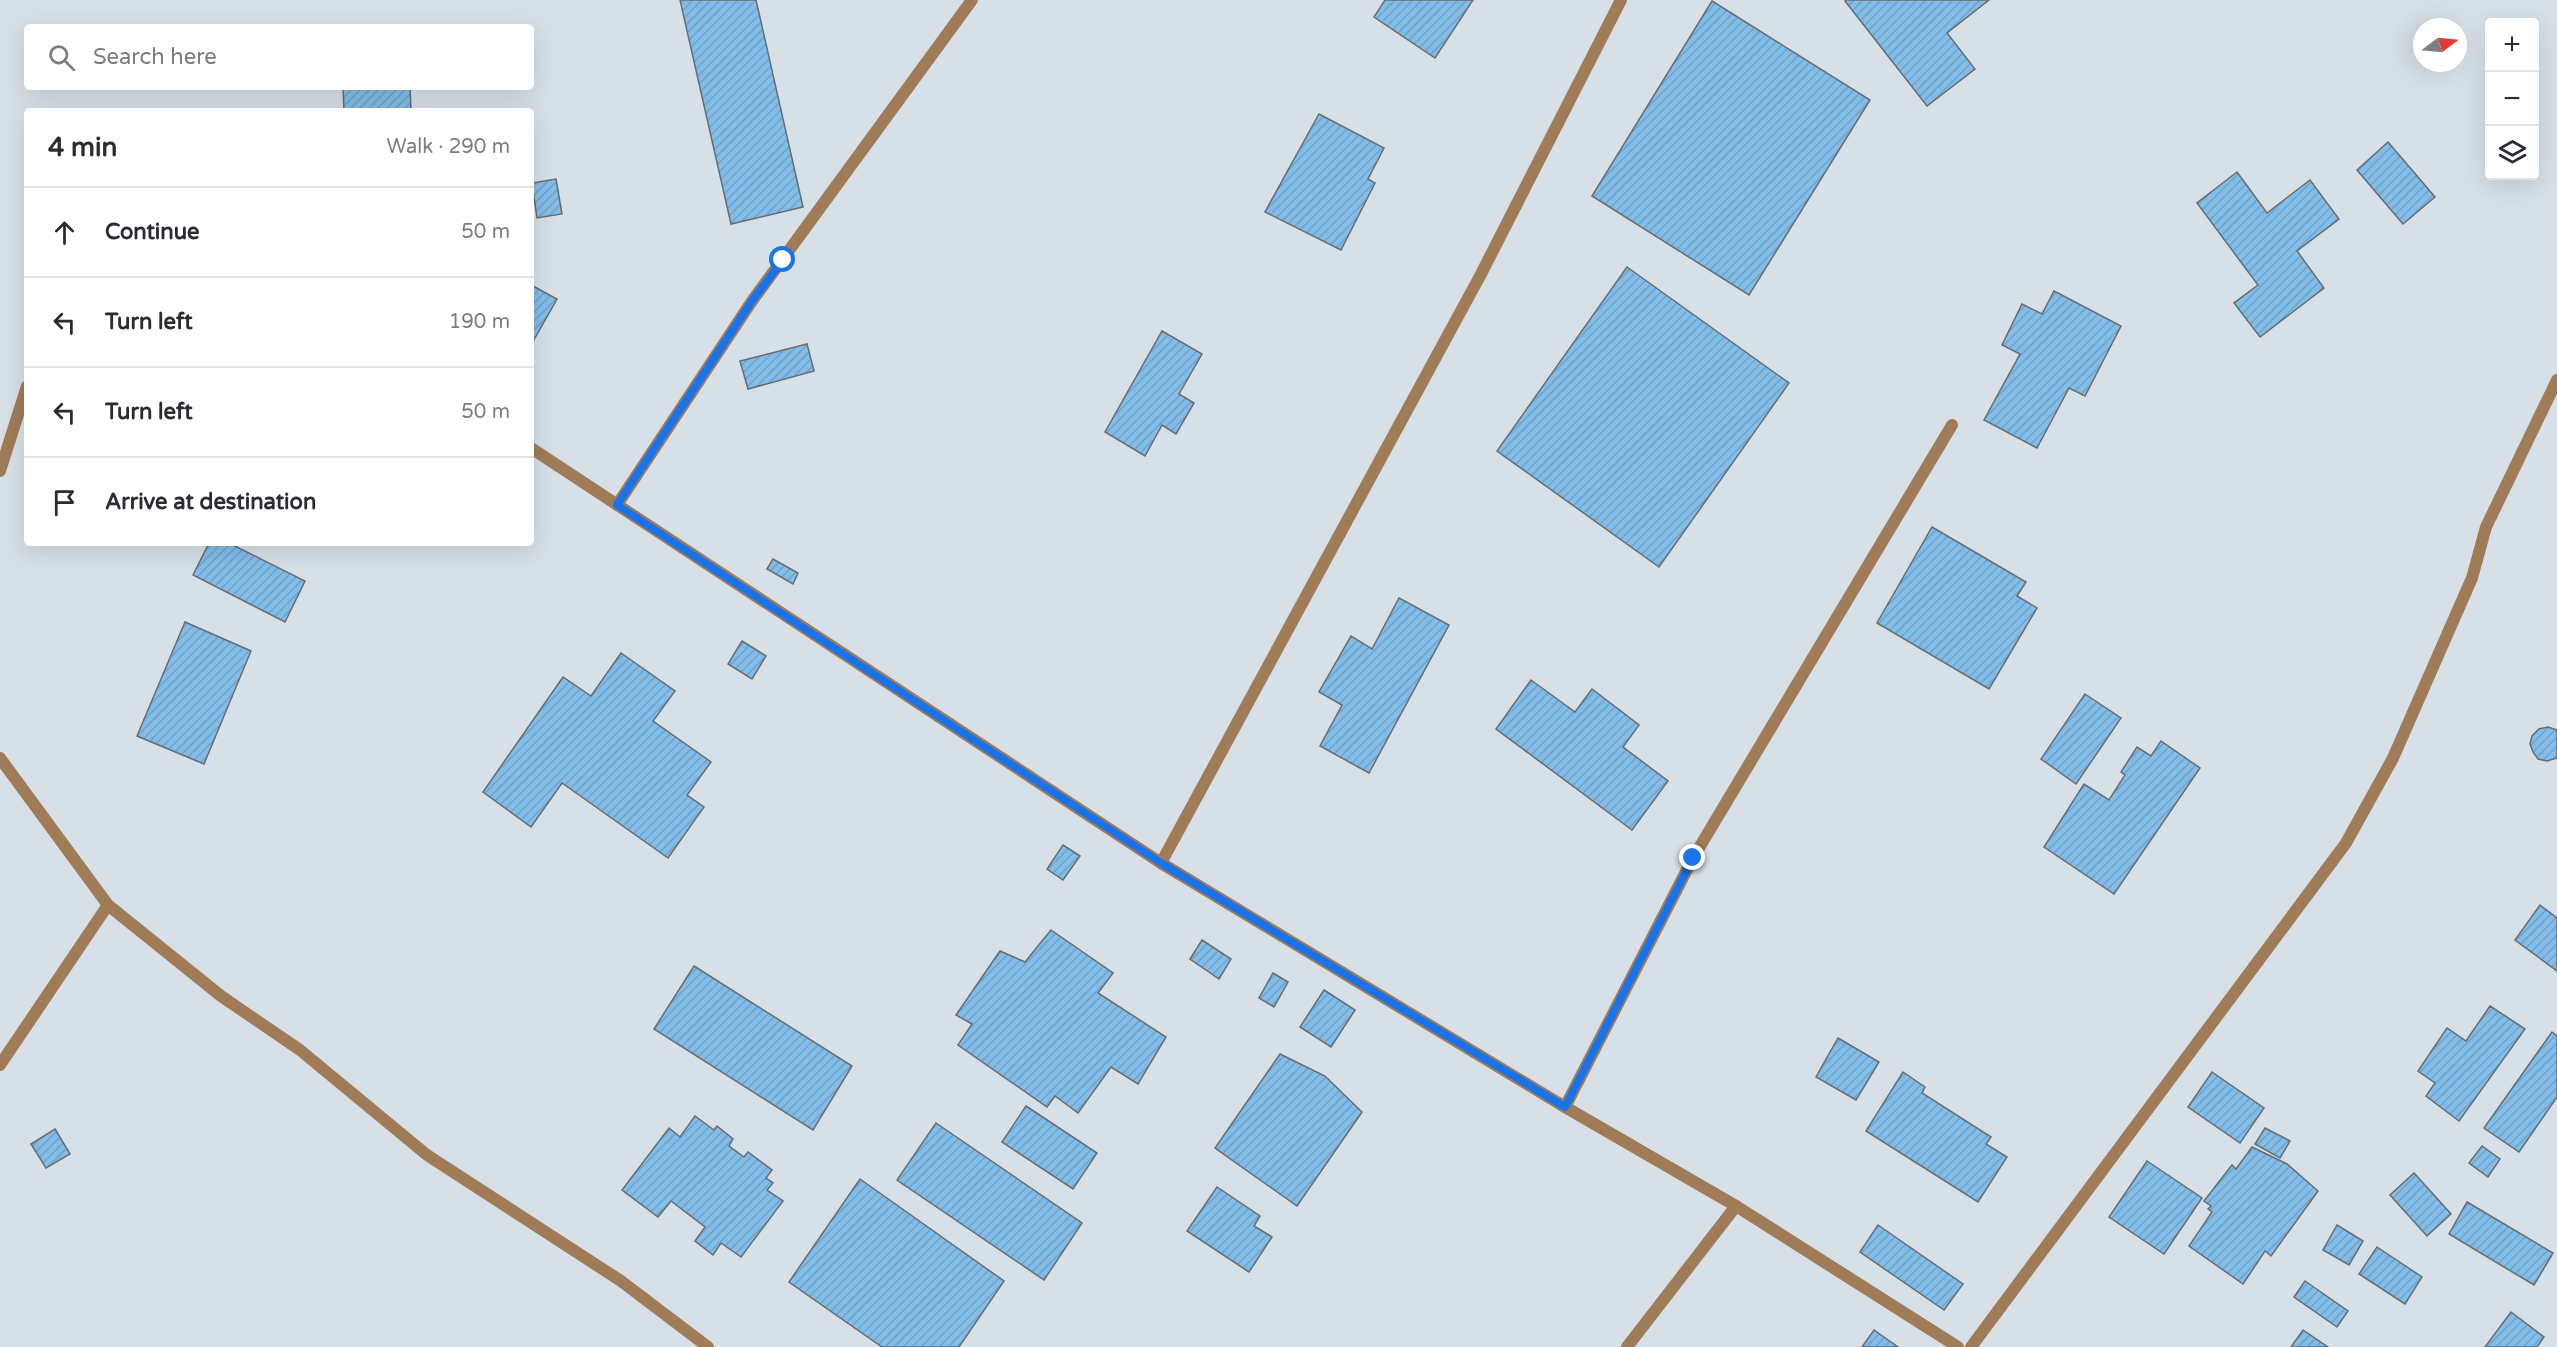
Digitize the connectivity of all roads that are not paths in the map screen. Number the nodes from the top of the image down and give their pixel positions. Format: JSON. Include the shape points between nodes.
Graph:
{"nodes":[{"id":1,"x":972,"y":0,"type":"edge"},
{"id":2,"x":1622,"y":0,"type":"edge"},
{"id":3,"x":2557,"y":380,"type":"edge"},
{"id":4,"x":24,"y":395,"type":"edge"},
{"id":5,"x":1952,"y":425,"type":"dead end"},
{"id":6,"x":534,"y":450,"type":"edge"},
{"id":7,"x":0,"y":471,"type":"edge"},
{"id":8,"x":617,"y":505,"type":"junction"},
{"id":9,"x":0,"y":759,"type":"edge"},
{"id":10,"x":1161,"y":863,"type":"junction"},
{"id":11,"x":108,"y":904,"type":"junction"},
{"id":12,"x":0,"y":1065,"type":"edge"},
{"id":13,"x":1565,"y":1107,"type":"junction"},
{"id":14,"x":1736,"y":1206,"type":"junction"},
{"id":15,"x":708,"y":1347,"type":"edge"},
{"id":16,"x":1627,"y":1347,"type":"edge"},
{"id":17,"x":1958,"y":1347,"type":"edge"},
{"id":18,"x":1971,"y":1347,"type":"edge"}],
"edges":[{"from":1,"to":8,"type":"street","via":[[752,301]]},
{"from":2,"to":10,"type":"street","via":[[1480,276]]},
{"from":3,"to":18,"type":"street","via":[[2486,527],[2472,578],[2393,758],[2346,843]]},
{"from":4,"to":7,"type":"street"},
{"from":5,"to":13,"type":"street","via":[[1693,858]]},
{"from":6,"to":8,"type":"street"},
{"from":8,"to":10,"type":"street"},
{"from":9,"to":11,"type":"street"},
{"from":10,"to":13,"type":"street"},
{"from":11,"to":12,"type":"street"},
{"from":11,"to":15,"type":"street","via":[[221,996],[300,1050],[427,1155],[621,1281]]},
{"from":13,"to":14,"type":"street"},
{"from":14,"to":16,"type":"street"},
{"from":14,"to":17,"type":"street"}]}
